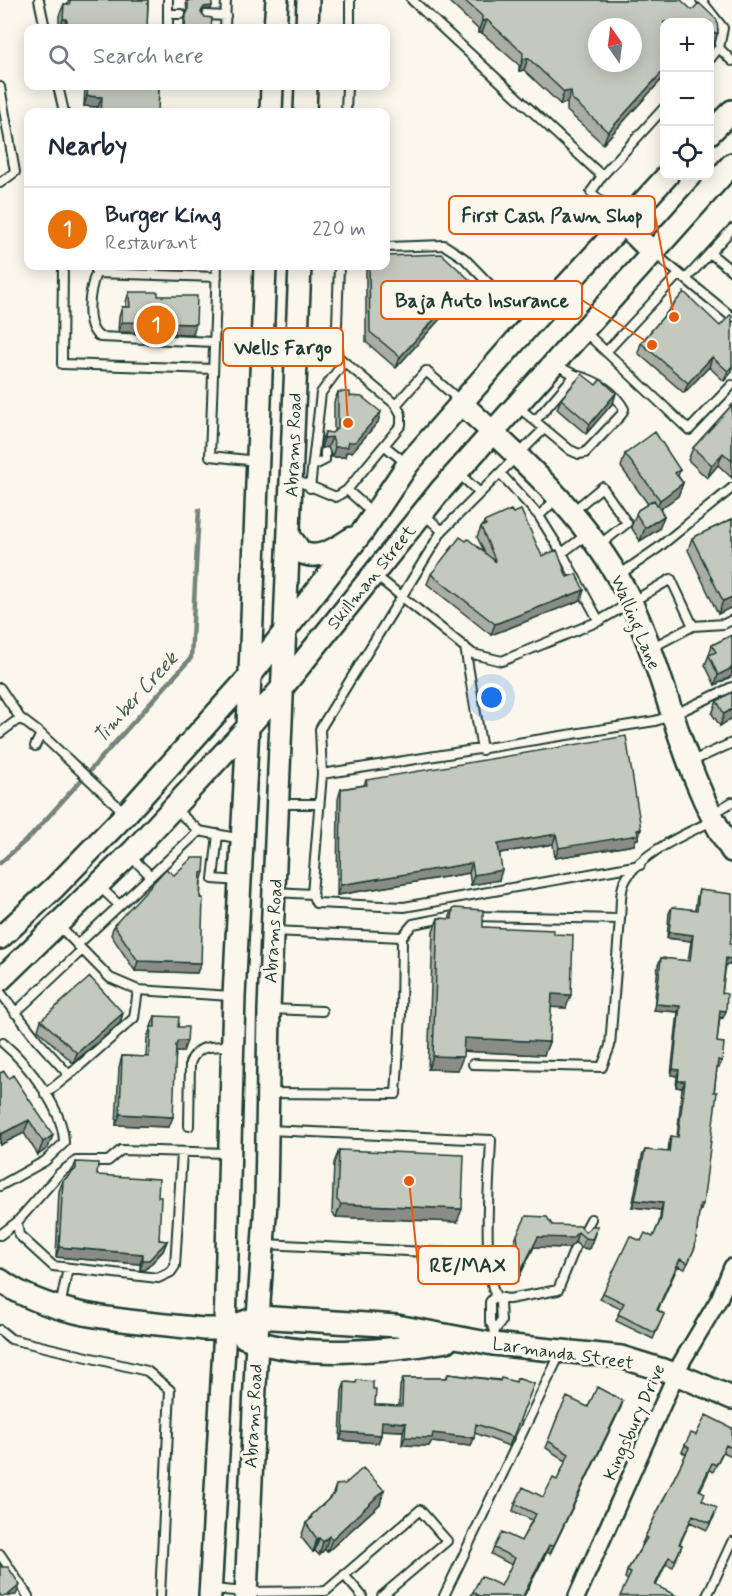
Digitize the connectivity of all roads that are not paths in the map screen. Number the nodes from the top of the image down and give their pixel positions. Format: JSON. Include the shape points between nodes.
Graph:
{"nodes":[{"id":1,"x":39,"y":0,"type":"edge"},
{"id":2,"x":168,"y":0,"type":"edge"},
{"id":3,"x":226,"y":0,"type":"edge"},
{"id":4,"x":277,"y":0,"type":"edge"},
{"id":5,"x":308,"y":0,"type":"edge"},
{"id":6,"x":350,"y":0,"type":"edge"},
{"id":7,"x":412,"y":0,"type":"edge"},
{"id":8,"x":701,"y":0,"type":"edge"},
{"id":9,"x":168,"y":14,"type":"junction"},
{"id":10,"x":181,"y":14,"type":"dead end"},
{"id":11,"x":206,"y":15,"type":"edge"},
{"id":12,"x":226,"y":16,"type":"junction"},
{"id":13,"x":44,"y":24,"type":"edge"},
{"id":14,"x":168,"y":24,"type":"edge"},
{"id":15,"x":225,"y":24,"type":"edge"},
{"id":16,"x":275,"y":24,"type":"edge"},
{"id":17,"x":308,"y":24,"type":"edge"},
{"id":18,"x":350,"y":24,"type":"edge"},
{"id":19,"x":719,"y":48,"type":"junction"},
{"id":20,"x":714,"y":54,"type":"edge"},
{"id":21,"x":732,"y":61,"type":"edge"},
{"id":22,"x":0,"y":87,"type":"edge"},
{"id":23,"x":59,"y":90,"type":"edge"},
{"id":24,"x":273,"y":90,"type":"edge"},
{"id":25,"x":306,"y":90,"type":"edge"},
{"id":26,"x":347,"y":90,"type":"edge"},
{"id":27,"x":63,"y":108,"type":"edge"},
{"id":28,"x":272,"y":108,"type":"edge"},
{"id":29,"x":305,"y":108,"type":"edge"},
{"id":30,"x":346,"y":108,"type":"edge"},
{"id":31,"x":732,"y":111,"type":"edge"},
{"id":32,"x":660,"y":112,"type":"edge"},
{"id":33,"x":714,"y":129,"type":"edge"},
{"id":34,"x":730,"y":171,"type":"edge"},
{"id":35,"x":602,"y":176,"type":"junction"},
{"id":36,"x":663,"y":180,"type":"edge"},
{"id":37,"x":0,"y":183,"type":"edge"},
{"id":38,"x":623,"y":223,"type":"junction"},
{"id":39,"x":732,"y":229,"type":"edge"},
{"id":40,"x":390,"y":247,"type":"edge"},
{"id":41,"x":652,"y":252,"type":"junction"},
{"id":42,"x":710,"y":253,"type":"junction"},
{"id":43,"x":63,"y":270,"type":"edge"},
{"id":44,"x":96,"y":270,"type":"edge"},
{"id":45,"x":111,"y":270,"type":"edge"},
{"id":46,"x":217,"y":270,"type":"edge"},
{"id":47,"x":266,"y":270,"type":"edge"},
{"id":48,"x":300,"y":270,"type":"edge"},
{"id":49,"x":339,"y":270,"type":"edge"},
{"id":50,"x":732,"y":271,"type":"edge"},
{"id":51,"x":217,"y":277,"type":"junction"},
{"id":52,"x":682,"y":277,"type":"junction"},
{"id":53,"x":498,"y":292,"type":"dead end"},
{"id":54,"x":732,"y":317,"type":"edge"},
{"id":55,"x":582,"y":330,"type":"junction"},
{"id":56,"x":214,"y":342,"type":"junction"},
{"id":57,"x":606,"y":352,"type":"junction"},
{"id":58,"x":344,"y":362,"type":"junction"},
{"id":59,"x":553,"y":363,"type":"junction"},
{"id":60,"x":213,"y":369,"type":"junction"},
{"id":61,"x":575,"y":375,"type":"junction"},
{"id":62,"x":732,"y":385,"type":"edge"},
{"id":63,"x":460,"y":402,"type":"junction"},
{"id":64,"x":396,"y":405,"type":"junction"},
{"id":65,"x":515,"y":405,"type":"junction"},
{"id":66,"x":535,"y":421,"type":"junction"},
{"id":67,"x":317,"y":426,"type":"junction"},
{"id":68,"x":544,"y":429,"type":"junction"},
{"id":69,"x":492,"y":431,"type":"junction"},
{"id":70,"x":326,"y":433,"type":"edge"},
{"id":71,"x":385,"y":446,"type":"junction"},
{"id":72,"x":325,"y":452,"type":"dead end"},
{"id":73,"x":518,"y":455,"type":"junction"},
{"id":74,"x":259,"y":461,"type":"junction"},
{"id":75,"x":408,"y":464,"type":"junction"},
{"id":76,"x":313,"y":466,"type":"junction"},
{"id":77,"x":457,"y":472,"type":"junction"},
{"id":78,"x":500,"y":473,"type":"junction"},
{"id":79,"x":301,"y":483,"type":"junction"},
{"id":80,"x":732,"y":488,"type":"edge"},
{"id":81,"x":348,"y":490,"type":"junction"},
{"id":82,"x":480,"y":493,"type":"junction"},
{"id":83,"x":565,"y":505,"type":"junction"},
{"id":84,"x":423,"y":513,"type":"junction"},
{"id":85,"x":539,"y":516,"type":"junction"},
{"id":86,"x":369,"y":522,"type":"junction"},
{"id":87,"x":442,"y":531,"type":"junction"},
{"id":88,"x":290,"y":537,"type":"junction"},
{"id":89,"x":593,"y":540,"type":"junction"},
{"id":90,"x":562,"y":553,"type":"junction"},
{"id":91,"x":374,"y":574,"type":"junction"},
{"id":92,"x":617,"y":576,"type":"junction"},
{"id":93,"x":401,"y":594,"type":"junction"},
{"id":94,"x":632,"y":603,"type":"junction"},
{"id":95,"x":599,"y":621,"type":"junction"},
{"id":96,"x":732,"y":621,"type":"edge"},
{"id":97,"x":693,"y":626,"type":"junction"},
{"id":98,"x":287,"y":629,"type":"junction"},
{"id":99,"x":465,"y":647,"type":"junction"},
{"id":100,"x":649,"y":649,"type":"junction"},
{"id":101,"x":250,"y":676,"type":"junction"},
{"id":102,"x":732,"y":687,"type":"edge"},
{"id":103,"x":0,"y":688,"type":"edge"},
{"id":104,"x":282,"y":688,"type":"junction"},
{"id":105,"x":673,"y":715,"type":"junction"},
{"id":106,"x":21,"y":718,"type":"junction"},
{"id":107,"x":248,"y":727,"type":"junction"},
{"id":108,"x":0,"y":733,"type":"edge"},
{"id":109,"x":41,"y":734,"type":"junction"},
{"id":110,"x":732,"y":743,"type":"edge"},
{"id":111,"x":35,"y":746,"type":"dead end"},
{"id":112,"x":482,"y":750,"type":"junction"},
{"id":113,"x":689,"y":762,"type":"junction"},
{"id":114,"x":322,"y":774,"type":"junction"},
{"id":115,"x":732,"y":802,"type":"edge"},
{"id":116,"x":279,"y":804,"type":"junction"},
{"id":117,"x":319,"y":804,"type":"junction"},
{"id":118,"x":174,"y":807,"type":"junction"},
{"id":119,"x":126,"y":814,"type":"junction"},
{"id":120,"x":711,"y":818,"type":"junction"},
{"id":121,"x":199,"y":831,"type":"junction"},
{"id":122,"x":218,"y":834,"type":"junction"},
{"id":123,"x":243,"y":839,"type":"junction"},
{"id":124,"x":732,"y":851,"type":"edge"},
{"id":125,"x":129,"y":855,"type":"junction"},
{"id":126,"x":640,"y":865,"type":"junction"},
{"id":127,"x":151,"y":876,"type":"junction"},
{"id":128,"x":240,"y":881,"type":"junction"},
{"id":129,"x":99,"y":885,"type":"junction"},
{"id":130,"x":275,"y":892,"type":"junction"},
{"id":131,"x":312,"y":894,"type":"junction"},
{"id":132,"x":119,"y":905,"type":"junction"},
{"id":133,"x":620,"y":919,"type":"junction"},
{"id":134,"x":59,"y":925,"type":"junction"},
{"id":135,"x":273,"y":931,"type":"junction"},
{"id":136,"x":402,"y":937,"type":"junction"},
{"id":137,"x":0,"y":938,"type":"edge"},
{"id":138,"x":80,"y":947,"type":"junction"},
{"id":139,"x":0,"y":980,"type":"edge"},
{"id":140,"x":138,"y":990,"type":"junction"},
{"id":141,"x":0,"y":992,"type":"edge"},
{"id":142,"x":234,"y":1001,"type":"junction"},
{"id":143,"x":269,"y":1009,"type":"junction"},
{"id":144,"x":322,"y":1011,"type":"dead end"},
{"id":145,"x":15,"y":1013,"type":"junction"},
{"id":146,"x":1,"y":1043,"type":"edge"},
{"id":147,"x":234,"y":1046,"type":"junction"},
{"id":148,"x":472,"y":1064,"type":"dead end"},
{"id":149,"x":69,"y":1075,"type":"junction"},
{"id":150,"x":268,"y":1093,"type":"junction"},
{"id":151,"x":45,"y":1094,"type":"junction"},
{"id":152,"x":189,"y":1126,"type":"dead end"},
{"id":153,"x":267,"y":1130,"type":"junction"},
{"id":154,"x":182,"y":1152,"type":"junction"},
{"id":155,"x":230,"y":1153,"type":"junction"},
{"id":156,"x":0,"y":1186,"type":"edge"},
{"id":157,"x":591,"y":1219,"type":"dead end"},
{"id":158,"x":17,"y":1222,"type":"junction"},
{"id":159,"x":0,"y":1235,"type":"edge"},
{"id":160,"x":582,"y":1236,"type":"edge"},
{"id":161,"x":263,"y":1244,"type":"junction"},
{"id":162,"x":575,"y":1248,"type":"edge"},
{"id":163,"x":488,"y":1255,"type":"junction"},
{"id":164,"x":732,"y":1267,"type":"edge"},
{"id":165,"x":68,"y":1268,"type":"junction"},
{"id":166,"x":0,"y":1280,"type":"edge"},
{"id":167,"x":494,"y":1297,"type":"junction"},
{"id":168,"x":60,"y":1307,"type":"junction"},
{"id":169,"x":258,"y":1317,"type":"junction"},
{"id":170,"x":225,"y":1329,"type":"junction"},
{"id":171,"x":0,"y":1330,"type":"edge"},
{"id":172,"x":494,"y":1337,"type":"junction"},
{"id":173,"x":459,"y":1339,"type":"junction"},
{"id":174,"x":256,"y":1343,"type":"junction"},
{"id":175,"x":562,"y":1351,"type":"junction"},
{"id":176,"x":676,"y":1374,"type":"junction"},
{"id":177,"x":732,"y":1398,"type":"edge"},
{"id":178,"x":732,"y":1542,"type":"edge"},
{"id":179,"x":0,"y":1554,"type":"edge"},
{"id":180,"x":344,"y":1575,"type":"junction"},
{"id":181,"x":210,"y":1592,"type":"edge"},
{"id":182,"x":246,"y":1594,"type":"edge"},
{"id":183,"x":28,"y":1596,"type":"edge"},
{"id":184,"x":160,"y":1596,"type":"edge"},
{"id":185,"x":362,"y":1596,"type":"edge"},
{"id":186,"x":382,"y":1596,"type":"edge"},
{"id":187,"x":444,"y":1596,"type":"edge"},
{"id":188,"x":577,"y":1596,"type":"edge"},
{"id":189,"x":707,"y":1596,"type":"edge"}],
"edges":[{"from":1,"to":13,"type":"lane"},
{"from":2,"to":9,"type":"lane"},
{"from":3,"to":12,"type":"lane"},
{"from":4,"to":16,"type":"main road"},
{"from":5,"to":17,"type":"main road"},
{"from":6,"to":18,"type":"lane"},
{"from":7,"to":35,"type":"lane"},
{"from":8,"to":19,"type":"lane","via":[[723,28]]},
{"from":9,"to":10,"type":"lane"},
{"from":9,"to":14,"type":"lane"},
{"from":11,"to":12,"type":"lane"},
{"from":12,"to":15,"type":"lane"},
{"from":19,"to":20,"type":"lane"},
{"from":19,"to":21,"type":"lane"},
{"from":22,"to":37,"type":"lane","via":[[15,172]]},
{"from":23,"to":27,"type":"lane"},
{"from":24,"to":28,"type":"main road"},
{"from":25,"to":29,"type":"main road"},
{"from":26,"to":30,"type":"lane"},
{"from":31,"to":33,"type":"main road"},
{"from":32,"to":35,"type":"lane"},
{"from":34,"to":41,"type":"main road","name":"Skillman Street"},
{"from":35,"to":38,"type":"lane","via":[[591,192]]},
{"from":36,"to":38,"type":"main road","name":"Skillman Street"},
{"from":38,"to":41,"type":"main road"},
{"from":38,"to":63,"type":"main road","name":"Skillman Street"},
{"from":39,"to":42,"type":"lane"},
{"from":40,"to":53,"type":"lane","via":[[444,245],[464,258]]},
{"from":41,"to":52,"type":"lane"},
{"from":41,"to":55,"type":"main road","name":"Skillman Street"},
{"from":42,"to":50,"type":"lane"},
{"from":42,"to":52,"type":"lane"},
{"from":43,"to":60,"type":"lane","via":[[62,364]]},
{"from":44,"to":56,"type":"lane","via":[[90,324],[93,333],[100,337]]},
{"from":45,"to":51,"type":"lane"},
{"from":46,"to":51,"type":"lane"},
{"from":47,"to":74,"type":"main road","name":"Abrams Road"},
{"from":48,"to":79,"type":"main road","name":"Abrams Road"},
{"from":49,"to":58,"type":"lane","via":[[336,355]]},
{"from":51,"to":56,"type":"lane"},
{"from":52,"to":54,"type":"lane"},
{"from":52,"to":57,"type":"lane"},
{"from":55,"to":57,"type":"lane"},
{"from":55,"to":59,"type":"main road","name":"Skillman Street"},
{"from":56,"to":60,"type":"lane"},
{"from":57,"to":62,"type":"lane","via":[[689,430]]},
{"from":58,"to":64,"type":"lane"},
{"from":58,"to":67,"type":"lane","via":[[321,393]]},
{"from":59,"to":61,"type":"lane"},
{"from":59,"to":65,"type":"main road","name":"Skillman Street"},
{"from":60,"to":74,"type":"lane","via":[[210,456]]},
{"from":61,"to":66,"type":"lane"},
{"from":61,"to":68,"type":"lane","via":[[606,388],[622,405],[623,412],[585,453],[570,450]]},
{"from":63,"to":64,"type":"lane","via":[[426,371]]},
{"from":63,"to":69,"type":"main road","name":"Walling Lane"},
{"from":63,"to":75,"type":"main road","name":"Skillman Street"},
{"from":64,"to":71,"type":"lane","via":[[401,425]]},
{"from":65,"to":66,"type":"lane"},
{"from":65,"to":69,"type":"main road","name":"Skillman Street"},
{"from":66,"to":68,"type":"lane"},
{"from":67,"to":70,"type":"lane"},
{"from":67,"to":76,"type":"lane"},
{"from":68,"to":73,"type":"lane"},
{"from":69,"to":73,"type":"main road","name":"Walling Lane"},
{"from":69,"to":77,"type":"main road","name":"Skillman Street"},
{"from":71,"to":75,"type":"lane"},
{"from":71,"to":81,"type":"lane"},
{"from":72,"to":76,"type":"lane","via":[[325,460]]},
{"from":73,"to":78,"type":"lane"},
{"from":73,"to":83,"type":"main road","name":"Walling Lane"},
{"from":74,"to":101,"type":"main road","name":"Abrams Road"},
{"from":75,"to":86,"type":"main road","name":"Skillman Street"},
{"from":76,"to":79,"type":"lane"},
{"from":77,"to":82,"type":"lane"},
{"from":77,"to":84,"type":"main road","name":"Skillman Street"},
{"from":78,"to":82,"type":"lane"},
{"from":78,"to":85,"type":"lane"},
{"from":79,"to":81,"type":"lane","via":[[336,497]]},
{"from":79,"to":88,"type":"main road","name":"Abrams Road"},
{"from":80,"to":92,"type":"lane"},
{"from":81,"to":86,"type":"lane"},
{"from":82,"to":87,"type":"lane"},
{"from":83,"to":85,"type":"lane"},
{"from":83,"to":89,"type":"main road","name":"Walling Lane"},
{"from":83,"to":89,"type":"lane","via":[[602,487],[627,523]]},
{"from":84,"to":87,"type":"lane"},
{"from":84,"to":91,"type":"main road","name":"Skillman Street"},
{"from":85,"to":90,"type":"lane"},
{"from":86,"to":88,"type":"main road","via":[[330,551],[314,555],[301,552]]},
{"from":86,"to":98,"type":"main road","name":"Skillman Street"},
{"from":87,"to":93,"type":"lane"},
{"from":88,"to":98,"type":"main road","name":"Abrams Road"},
{"from":89,"to":90,"type":"lane"},
{"from":89,"to":92,"type":"main road","name":"Walling Lane"},
{"from":90,"to":95,"type":"lane"},
{"from":91,"to":93,"type":"lane"},
{"from":91,"to":104,"type":"main road","name":"Skillman Street"},
{"from":92,"to":94,"type":"main road","name":"Walling Lane"},
{"from":93,"to":99,"type":"lane"},
{"from":93,"to":114,"type":"lane","via":[[320,729]]},
{"from":94,"to":95,"type":"lane"},
{"from":94,"to":97,"type":"lane","via":[[671,579]]},
{"from":94,"to":100,"type":"main road","name":"Walling Lane"},
{"from":95,"to":99,"type":"lane","via":[[502,661],[473,654]]},
{"from":96,"to":97,"type":"lane"},
{"from":97,"to":100,"type":"lane"},
{"from":98,"to":101,"type":"main road","name":"Skillman Street"},
{"from":98,"to":104,"type":"main road","name":"Abrams Road"},
{"from":99,"to":112,"type":"lane"},
{"from":100,"to":105,"type":"main road","name":"Walling Lane"},
{"from":101,"to":107,"type":"main road","name":"Abrams Road"},
{"from":101,"to":119,"type":"main road","name":"Skillman Street"},
{"from":102,"to":105,"type":"lane"},
{"from":103,"to":106,"type":"lane"},
{"from":104,"to":107,"type":"main road","name":"Skillman Street"},
{"from":104,"to":116,"type":"main road","name":"Abrams Road"},
{"from":105,"to":112,"type":"lane"},
{"from":105,"to":113,"type":"main road","name":"Walling Lane"},
{"from":106,"to":108,"type":"lane"},
{"from":106,"to":109,"type":"lane"},
{"from":107,"to":118,"type":"main road","name":"Skillman Street"},
{"from":107,"to":123,"type":"main road","name":"Abrams Road"},
{"from":109,"to":111,"type":"lane"},
{"from":109,"to":119,"type":"lane"},
{"from":110,"to":113,"type":"lane"},
{"from":112,"to":114,"type":"lane"},
{"from":113,"to":120,"type":"main road","name":"Walling Lane"},
{"from":114,"to":117,"type":"lane"},
{"from":115,"to":120,"type":"lane"},
{"from":116,"to":117,"type":"lane"},
{"from":116,"to":130,"type":"main road","name":"Abrams Road"},
{"from":117,"to":131,"type":"lane"},
{"from":118,"to":121,"type":"lane"},
{"from":118,"to":125,"type":"main road","name":"Skillman Street"},
{"from":119,"to":137,"type":"main road","name":"Skillman Street"},
{"from":120,"to":124,"type":"main road","name":"Walling Lane"},
{"from":120,"to":126,"type":"lane","via":[[653,851]]},
{"from":121,"to":122,"type":"lane"},
{"from":121,"to":127,"type":"lane"},
{"from":122,"to":123,"type":"lane"},
{"from":122,"to":128,"type":"lane","via":[[213,879]]},
{"from":123,"to":128,"type":"main road","name":"Abrams Road"},
{"from":125,"to":127,"type":"lane"},
{"from":125,"to":129,"type":"main road","name":"Skillman Street"},
{"from":126,"to":131,"type":"lane","via":[[404,907],[316,903]]},
{"from":126,"to":133,"type":"lane","via":[[622,889]]},
{"from":127,"to":132,"type":"lane"},
{"from":128,"to":142,"type":"main road","name":"Abrams Road"},
{"from":129,"to":132,"type":"lane"},
{"from":129,"to":134,"type":"main road","name":"Skillman Street"},
{"from":130,"to":131,"type":"lane"},
{"from":130,"to":135,"type":"main road","name":"Abrams Road"},
{"from":132,"to":138,"type":"lane"},
{"from":133,"to":136,"type":"lane","via":[[452,915],[413,924]]},
{"from":133,"to":148,"type":"lane","via":[[610,1046],[602,1067]]},
{"from":134,"to":138,"type":"lane"},
{"from":134,"to":139,"type":"main road","name":"Skillman Street"},
{"from":135,"to":136,"type":"lane"},
{"from":135,"to":143,"type":"main road","name":"Abrams Road"},
{"from":136,"to":150,"type":"lane","via":[[396,1094]]},
{"from":138,"to":140,"type":"lane","via":[[110,978]]},
{"from":138,"to":145,"type":"lane"},
{"from":140,"to":142,"type":"lane"},
{"from":140,"to":149,"type":"lane","via":[[134,1018]]},
{"from":141,"to":145,"type":"lane"},
{"from":142,"to":143,"type":"main road"},
{"from":142,"to":147,"type":"main road","name":"Abrams Road"},
{"from":143,"to":144,"type":"lane"},
{"from":143,"to":150,"type":"main road","name":"Abrams Road"},
{"from":145,"to":149,"type":"lane"},
{"from":146,"to":151,"type":"lane","via":[[22,1059]]},
{"from":147,"to":152,"type":"lane","via":[[203,1046],[194,1053],[190,1063]]},
{"from":147,"to":155,"type":"main road","name":"Abrams Road"},
{"from":149,"to":151,"type":"lane"},
{"from":150,"to":153,"type":"main road","name":"Abrams Road"},
{"from":151,"to":156,"type":"lane","via":[[64,1126],[64,1143],[45,1161]]},
{"from":153,"to":161,"type":"main road","name":"Abrams Road"},
{"from":153,"to":163,"type":"lane","via":[[491,1140]]},
{"from":154,"to":155,"type":"lane"},
{"from":154,"to":158,"type":"lane","via":[[121,1150],[108,1161],[76,1161],[60,1173]]},
{"from":154,"to":165,"type":"lane","via":[[175,1266],[171,1272],[158,1278]]},
{"from":155,"to":170,"type":"main road","name":"Abrams Road"},
{"from":157,"to":160,"type":"lane"},
{"from":158,"to":159,"type":"lane"},
{"from":158,"to":165,"type":"lane","via":[[19,1235],[32,1248],[53,1266]]},
{"from":161,"to":163,"type":"lane"},
{"from":161,"to":169,"type":"main road","name":"Abrams Road"},
{"from":162,"to":167,"type":"lane","via":[[558,1290],[509,1299]]},
{"from":163,"to":167,"type":"lane"},
{"from":164,"to":176,"type":"street","name":"Kingsbury Drive","via":[[719,1299]]},
{"from":165,"to":168,"type":"lane"},
{"from":166,"to":168,"type":"main road","name":"Larmanda Street","via":[[31,1299]]},
{"from":167,"to":172,"type":"lane","via":[[490,1302]]},
{"from":168,"to":170,"type":"main road","name":"Larmanda Street","via":[[127,1319]]},
{"from":169,"to":170,"type":"main road","name":"Larmanda Street"},
{"from":169,"to":173,"type":"main road","name":"Larmanda Street","via":[[397,1326]]},
{"from":169,"to":174,"type":"main road","name":"Abrams Road"},
{"from":170,"to":174,"type":"main road","name":"Larmanda Street"},
{"from":170,"to":181,"type":"main road","name":"Abrams Road"},
{"from":171,"to":184,"type":"lane","via":[[11,1339],[147,1371],[170,1390]]},
{"from":172,"to":173,"type":"main road","name":"Larmanda Street"},
{"from":172,"to":175,"type":"main road","name":"Larmanda Street"},
{"from":173,"to":174,"type":"main road","name":"Larmanda Street","via":[[399,1349],[286,1350]]},
{"from":174,"to":182,"type":"main road","name":"Abrams Road"},
{"from":175,"to":176,"type":"main road","name":"Larmanda Street","via":[[621,1357]]},
{"from":175,"to":187,"type":"lane"},
{"from":176,"to":177,"type":"main road","name":"Larmanda Street"},
{"from":176,"to":188,"type":"street","name":"Kingsbury Drive"},
{"from":178,"to":189,"type":"lane"},
{"from":179,"to":183,"type":"lane"},
{"from":180,"to":182,"type":"lane","via":[[326,1591]]},
{"from":180,"to":185,"type":"lane"},
{"from":180,"to":186,"type":"lane","via":[[420,1510],[447,1541]]},
{"from":181,"to":182,"type":"lane"}]}
